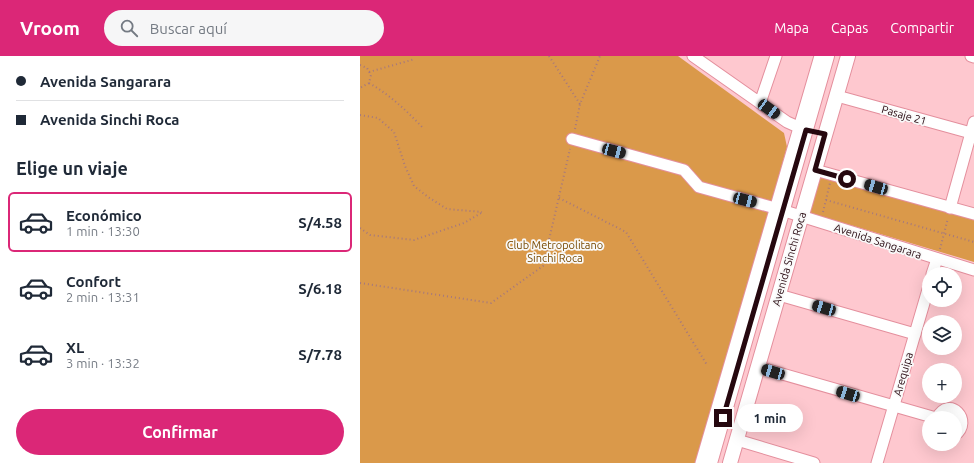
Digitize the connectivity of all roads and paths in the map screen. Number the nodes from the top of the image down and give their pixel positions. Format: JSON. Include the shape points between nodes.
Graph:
{"nodes":[{"id":1,"x":549,"y":56,"type":"edge"},
{"id":2,"x":600,"y":56,"type":"edge"},
{"id":3,"x":693,"y":56,"type":"edge"},
{"id":4,"x":776,"y":56,"type":"edge"},
{"id":5,"x":820,"y":56,"type":"edge"},
{"id":6,"x":827,"y":56,"type":"edge"},
{"id":7,"x":848,"y":56,"type":"edge"},
{"id":8,"x":415,"y":59,"type":"dead end"},
{"id":9,"x":705,"y":60,"type":"edge"},
{"id":10,"x":360,"y":65,"type":"edge"},
{"id":11,"x":369,"y":72,"type":"junction"},
{"id":12,"x":369,"y":83,"type":"junction"},
{"id":13,"x":360,"y":88,"type":"edge"},
{"id":14,"x":837,"y":96,"type":"junction"},
{"id":15,"x":760,"y":102,"type":"junction"},
{"id":16,"x":580,"y":104,"type":"junction"},
{"id":17,"x":360,"y":115,"type":"edge"},
{"id":18,"x":423,"y":128,"type":"dead end"},
{"id":19,"x":802,"y":128,"type":"junction"},
{"id":20,"x":972,"y":128,"type":"edge"},
{"id":21,"x":825,"y":134,"type":"junction"},
{"id":22,"x":572,"y":139,"type":"junction"},
{"id":23,"x":815,"y":170,"type":"junction"},
{"id":24,"x":832,"y":174,"type":"junction"},
{"id":25,"x":559,"y":198,"type":"junction"},
{"id":26,"x":826,"y":200,"type":"junction"},
{"id":27,"x":950,"y":208,"type":"junction"},
{"id":28,"x":779,"y":209,"type":"junction"},
{"id":29,"x":974,"y":214,"type":"edge"},
{"id":30,"x":801,"y":216,"type":"junction"},
{"id":31,"x":820,"y":222,"type":"junction"},
{"id":32,"x":360,"y":228,"type":"edge"},
{"id":33,"x":944,"y":234,"type":"junction"},
{"id":34,"x":974,"y":242,"type":"edge"},
{"id":35,"x":937,"y":259,"type":"junction"},
{"id":36,"x":934,"y":267,"type":"edge"},
{"id":37,"x":974,"y":270,"type":"edge"},
{"id":38,"x":360,"y":283,"type":"edge"},
{"id":39,"x":778,"y":295,"type":"junction"},
{"id":40,"x":923,"y":307,"type":"edge"},
{"id":41,"x":915,"y":334,"type":"junction"},
{"id":42,"x":706,"y":366,"type":"dead end"},
{"id":43,"x":758,"y":367,"type":"junction"},
{"id":44,"x":723,"y":401,"type":"junction"},
{"id":45,"x":894,"y":407,"type":"junction"},
{"id":46,"x":942,"y":411,"type":"edge"},
{"id":47,"x":958,"y":411,"type":"edge"},
{"id":48,"x":922,"y":414,"type":"edge"},
{"id":49,"x":962,"y":417,"type":"edge"},
{"id":50,"x":962,"y":427,"type":"edge"},
{"id":51,"x":737,"y":440,"type":"junction"},
{"id":52,"x":701,"y":463,"type":"edge"},
{"id":53,"x":710,"y":463,"type":"edge"},
{"id":54,"x":730,"y":463,"type":"edge"},
{"id":55,"x":814,"y":463,"type":"edge"},
{"id":56,"x":878,"y":463,"type":"edge"}],
"edges":[{"from":1,"to":16,"type":"path"},
{"from":2,"to":16,"type":"path"},
{"from":3,"to":9,"type":"street"},
{"from":4,"to":15,"type":"street"},
{"from":5,"to":19,"type":"street"},
{"from":6,"to":19,"type":"main road","name":"Avenida Sinchi Roca"},
{"from":7,"to":14,"type":"main road","name":"Avenida Sinchi Roca"},
{"from":8,"to":11,"type":"path"},
{"from":9,"to":15,"type":"street"},
{"from":10,"to":11,"type":"path"},
{"from":11,"to":12,"type":"path"},
{"from":12,"to":13,"type":"path"},
{"from":12,"to":18,"type":"path","via":[[385,92]]},
{"from":14,"to":20,"type":"street","name":"Pasaje 21"},
{"from":14,"to":21,"type":"main road","name":"Avenida Sinchi Roca"},
{"from":15,"to":19,"type":"street","via":[[787,122]]},
{"from":16,"to":22,"type":"path"},
{"from":17,"to":32,"type":"path","via":[[378,118],[394,132],[414,186],[446,209],[482,212],[464,223],[414,240],[370,235]]},
{"from":19,"to":21,"type":"main road"},
{"from":19,"to":28,"type":"main road","name":"Avenida Sinchi Roca"},
{"from":20,"to":27,"type":"street"},
{"from":21,"to":23,"type":"main road","name":"Avenida Sinchi Roca"},
{"from":22,"to":25,"type":"path"},
{"from":22,"to":28,"type":"street","name":"Avenida Sangarara","via":[[684,170],[699,188]]},
{"from":23,"to":24,"type":"street"},
{"from":23,"to":30,"type":"main road","name":"Avenida Sinchi Roca"},
{"from":24,"to":26,"type":"path"},
{"from":24,"to":27,"type":"street"},
{"from":25,"to":38,"type":"path","via":[[543,266],[491,303]]},
{"from":25,"to":42,"type":"path","via":[[626,232]]},
{"from":26,"to":31,"type":"path"},
{"from":26,"to":33,"type":"path"},
{"from":27,"to":29,"type":"street"},
{"from":27,"to":33,"type":"path"},
{"from":28,"to":30,"type":"street","name":"Avenida Sangarara"},
{"from":28,"to":44,"type":"main road","name":"Avenida Sinchi Roca"},
{"from":30,"to":31,"type":"street","name":"Avenida Sangarara"},
{"from":30,"to":39,"type":"main road","name":"Avenida Sinchi Roca"},
{"from":31,"to":35,"type":"street","name":"Avenida Sangarara"},
{"from":33,"to":34,"type":"path"},
{"from":33,"to":35,"type":"path"},
{"from":35,"to":36,"type":"street"},
{"from":35,"to":37,"type":"street","name":"Avenida Sangarara"},
{"from":39,"to":41,"type":"street"},
{"from":39,"to":43,"type":"main road","name":"Avenida Sinchi Roca"},
{"from":40,"to":41,"type":"street","name":"Arequipa"},
{"from":41,"to":45,"type":"street","name":"Arequipa"},
{"from":43,"to":45,"type":"street"},
{"from":43,"to":51,"type":"main road","name":"Avenida Sinchi Roca"},
{"from":44,"to":52,"type":"street"},
{"from":44,"to":53,"type":"main road","name":"Avenida Sinchi Roca"},
{"from":45,"to":48,"type":"street"},
{"from":45,"to":56,"type":"street","name":"Arequipa"},
{"from":46,"to":47,"type":"street"},
{"from":49,"to":50,"type":"street"},
{"from":51,"to":54,"type":"main road","name":"Avenida Sinchi Roca"},
{"from":51,"to":55,"type":"street"}]}
